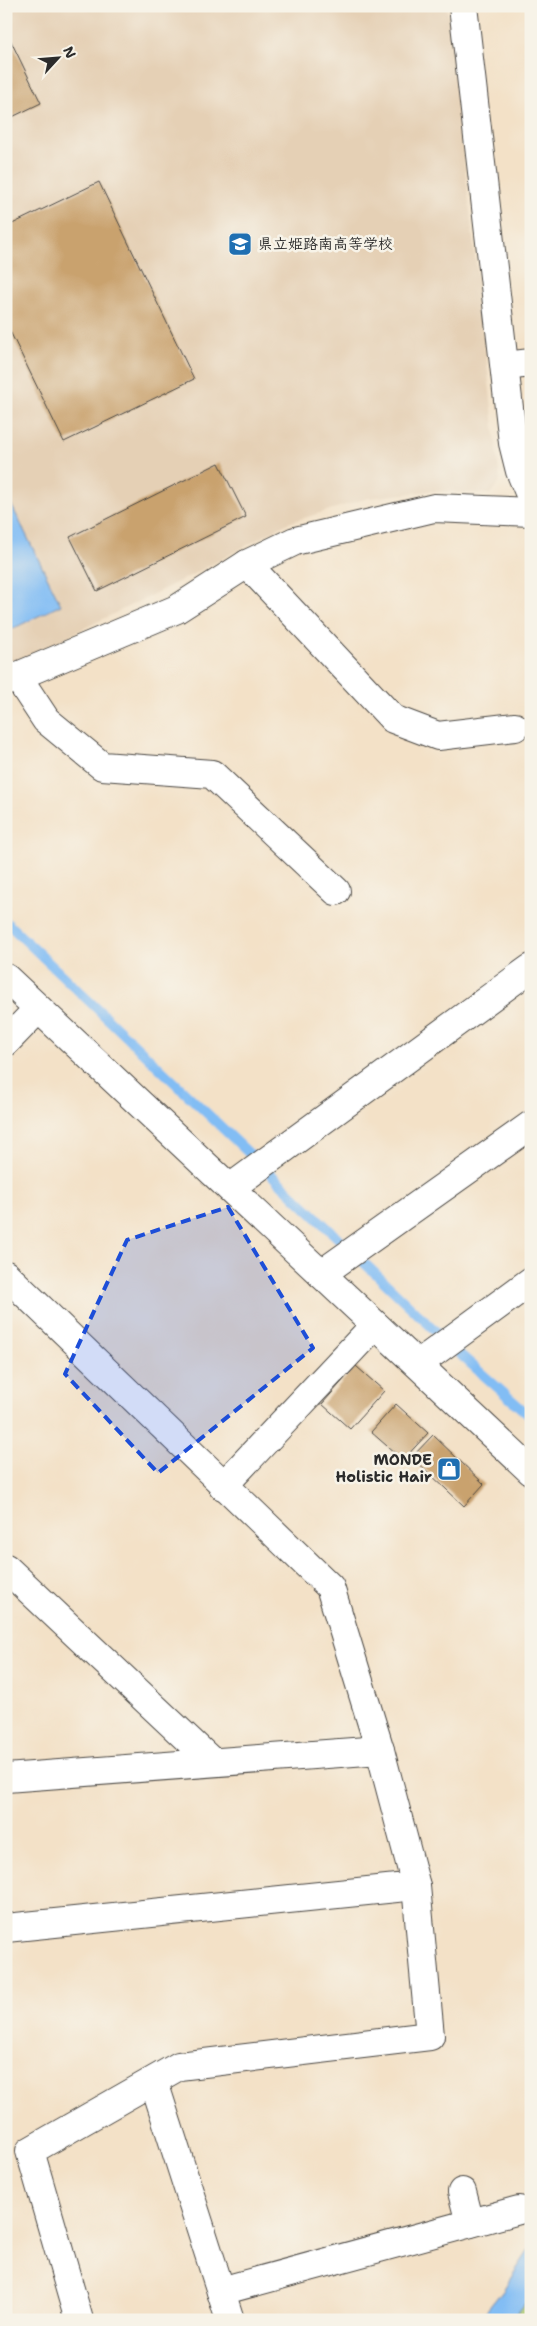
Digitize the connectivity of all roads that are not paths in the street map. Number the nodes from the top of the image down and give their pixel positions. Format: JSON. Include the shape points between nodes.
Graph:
{"nodes":[{"id":1,"x":463,"y":6,"type":"edge"},
{"id":2,"x":518,"y":365,"type":"edge"},
{"id":3,"x":531,"y":497,"type":"edge"},
{"id":4,"x":531,"y":512,"type":"edge"},
{"id":5,"x":247,"y":564,"type":"junction"},
{"id":6,"x":12,"y":678,"type":"edge"},
{"id":7,"x":515,"y":727,"type":"dead end"},
{"id":8,"x":336,"y":891,"type":"dead end"},
{"id":9,"x":531,"y":968,"type":"edge"},
{"id":10,"x":6,"y":978,"type":"edge"},
{"id":11,"x":38,"y":1009,"type":"junction"},
{"id":12,"x":6,"y":1042,"type":"edge"},
{"id":13,"x":531,"y":1125,"type":"edge"},
{"id":14,"x":230,"y":1188,"type":"junction"},
{"id":15,"x":322,"y":1274,"type":"junction"},
{"id":16,"x":6,"y":1275,"type":"edge"},
{"id":17,"x":531,"y":1281,"type":"edge"},
{"id":18,"x":376,"y":1325,"type":"junction"},
{"id":19,"x":428,"y":1356,"type":"junction"},
{"id":20,"x":531,"y":1471,"type":"edge"},
{"id":21,"x":223,"y":1486,"type":"junction"},
{"id":22,"x":6,"y":1568,"type":"edge"},
{"id":23,"x":380,"y":1750,"type":"junction"},
{"id":24,"x":211,"y":1762,"type":"junction"},
{"id":25,"x":6,"y":1778,"type":"edge"},
{"id":26,"x":416,"y":1886,"type":"junction"},
{"id":27,"x":6,"y":1928,"type":"edge"},
{"id":28,"x":154,"y":2082,"type":"junction"},
{"id":29,"x":462,"y":2192,"type":"dead end"},
{"id":30,"x":519,"y":2210,"type":"dead end"},
{"id":31,"x":470,"y":2223,"type":"junction"},
{"id":32,"x":221,"y":2291,"type":"junction"},
{"id":33,"x":80,"y":2320,"type":"edge"},
{"id":34,"x":230,"y":2320,"type":"edge"}],
"edges":[{"from":1,"to":2,"type":"street"},
{"from":2,"to":3,"type":"street","via":[[513,443]]},
{"from":4,"to":5,"type":"street","via":[[434,508],[295,541]]},
{"from":5,"to":6,"type":"street","via":[[177,610]]},
{"from":5,"to":7,"type":"street","via":[[393,719],[438,736]]},
{"from":6,"to":8,"type":"street","via":[[46,720],[102,766],[212,774]]},
{"from":9,"to":14,"type":"street"},
{"from":10,"to":11,"type":"street"},
{"from":11,"to":12,"type":"street"},
{"from":11,"to":14,"type":"street"},
{"from":13,"to":15,"type":"street"},
{"from":14,"to":15,"type":"street"},
{"from":15,"to":18,"type":"street"},
{"from":16,"to":21,"type":"street"},
{"from":17,"to":19,"type":"street"},
{"from":18,"to":19,"type":"street"},
{"from":18,"to":21,"type":"street"},
{"from":19,"to":20,"type":"street"},
{"from":21,"to":23,"type":"street","via":[[330,1587]]},
{"from":22,"to":24,"type":"street"},
{"from":23,"to":24,"type":"street"},
{"from":23,"to":26,"type":"street"},
{"from":24,"to":25,"type":"street"},
{"from":26,"to":27,"type":"street"},
{"from":26,"to":28,"type":"street","via":[[430,2036],[179,2066]]},
{"from":28,"to":32,"type":"street"},
{"from":28,"to":33,"type":"street","via":[[30,2151]]},
{"from":29,"to":31,"type":"street"},
{"from":30,"to":31,"type":"street"},
{"from":31,"to":32,"type":"street"},
{"from":32,"to":34,"type":"street"}]}
